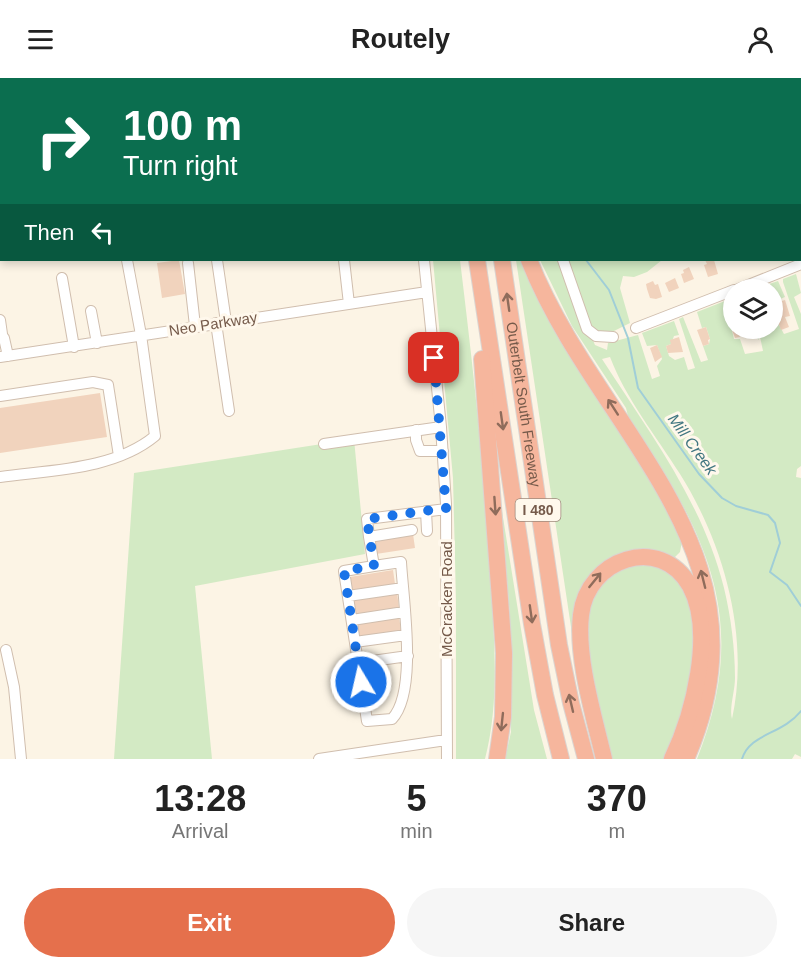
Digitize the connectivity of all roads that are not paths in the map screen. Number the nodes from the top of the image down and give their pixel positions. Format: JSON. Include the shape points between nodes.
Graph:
{"nodes":[{"id":1,"x":127,"y":261,"type":"edge"},
{"id":2,"x":217,"y":261,"type":"edge"},
{"id":3,"x":344,"y":261,"type":"edge"},
{"id":4,"x":424,"y":261,"type":"edge"},
{"id":5,"x":475,"y":261,"type":"edge"},
{"id":6,"x":475,"y":261,"type":"edge"},
{"id":7,"x":502,"y":261,"type":"edge"},
{"id":8,"x":530,"y":261,"type":"edge"},
{"id":9,"x":563,"y":261,"type":"edge"},
{"id":10,"x":188,"y":263,"type":"dead end"},
{"id":11,"x":801,"y":264,"type":"edge"},
{"id":12,"x":62,"y":278,"type":"dead end"},
{"id":13,"x":763,"y":279,"type":"edge"},
{"id":14,"x":427,"y":292,"type":"junction"},
{"id":15,"x":723,"y":295,"type":"edge"},
{"id":16,"x":349,"y":304,"type":"junction"},
{"id":17,"x":92,"y":311,"type":"dead end"},
{"id":18,"x":0,"y":320,"type":"edge"},
{"id":19,"x":221,"y":323,"type":"junction"},
{"id":20,"x":195,"y":327,"type":"junction"},
{"id":21,"x":636,"y":328,"type":"dead end"},
{"id":22,"x":1,"y":334,"type":"edge"},
{"id":23,"x":141,"y":335,"type":"junction"},
{"id":24,"x":613,"y":337,"type":"dead end"},
{"id":25,"x":97,"y":343,"type":"junction"},
{"id":26,"x":74,"y":347,"type":"junction"},
{"id":27,"x":4,"y":357,"type":"edge"},
{"id":28,"x":0,"y":396,"type":"edge"},
{"id":29,"x":229,"y":411,"type":"dead end"},
{"id":30,"x":441,"y":427,"type":"junction"},
{"id":31,"x":416,"y":430,"type":"junction"},
{"id":32,"x":324,"y":444,"type":"dead end"},
{"id":33,"x":443,"y":451,"type":"junction"},
{"id":34,"x":119,"y":456,"type":"junction"},
{"id":35,"x":0,"y":477,"type":"edge"},
{"id":36,"x":446,"y":508,"type":"junction"},
{"id":37,"x":426,"y":511,"type":"junction"},
{"id":38,"x":412,"y":530,"type":"dead end"},
{"id":39,"x":427,"y":531,"type":"dead end"},
{"id":40,"x":369,"y":537,"type":"junction"},
{"id":41,"x":374,"y":566,"type":"junction"},
{"id":42,"x":403,"y":588,"type":"junction"},
{"id":43,"x":348,"y":596,"type":"junction"},
{"id":44,"x":404,"y":612,"type":"junction"},
{"id":45,"x":352,"y":620,"type":"junction"},
{"id":46,"x":406,"y":635,"type":"junction"},
{"id":47,"x":355,"y":642,"type":"junction"},
{"id":48,"x":6,"y":650,"type":"dead end"},
{"id":49,"x":408,"y":656,"type":"junction"},
{"id":50,"x":358,"y":663,"type":"junction"},
{"id":51,"x":446,"y":740,"type":"junction"},
{"id":52,"x":21,"y":759,"type":"edge"},
{"id":53,"x":319,"y":759,"type":"edge"},
{"id":54,"x":447,"y":759,"type":"edge"},
{"id":55,"x":497,"y":759,"type":"edge"},
{"id":56,"x":561,"y":759,"type":"edge"},
{"id":57,"x":586,"y":759,"type":"edge"},
{"id":58,"x":604,"y":759,"type":"edge"},
{"id":59,"x":672,"y":759,"type":"edge"},
{"id":60,"x":686,"y":759,"type":"edge"}],
"edges":[{"from":1,"to":23,"type":"street"},
{"from":2,"to":19,"type":"street"},
{"from":3,"to":16,"type":"street"},
{"from":4,"to":14,"type":"street","name":"McCracken Road"},
{"from":5,"to":55,"type":"highway","one_way":true,"via":[[504,653],[503,717]]},
{"from":6,"to":56,"type":"highway","name":"Outerbelt South Freeway","number":"I 480","one_way":true,"via":[[534,634]]},
{"from":57,"to":7,"type":"highway","name":"Outerbelt South Freeway","number":"I 480","one_way":true,"via":[[559,645]]},
{"from":60,"to":8,"type":"highway","one_way":true,"via":[[704,711],[712,652],[701,568],[667,492],[567,336]]},
{"from":9,"to":24,"type":"street","via":[[587,329],[596,336]]},
{"from":10,"to":20,"type":"street"},
{"from":11,"to":13,"type":"street"},
{"from":12,"to":26,"type":"street"},
{"from":14,"to":16,"type":"street","name":"Neo Parkway"},
{"from":14,"to":30,"type":"street","name":"McCracken Road"},
{"from":15,"to":21,"type":"street"},
{"from":16,"to":19,"type":"street","name":"Neo Parkway"},
{"from":17,"to":25,"type":"street"},
{"from":18,"to":22,"type":"street"},
{"from":19,"to":20,"type":"street","name":"Neo Parkway"},
{"from":19,"to":29,"type":"street"},
{"from":20,"to":23,"type":"street","name":"Neo Parkway"},
{"from":22,"to":27,"type":"street"},
{"from":23,"to":25,"type":"street","name":"Neo Parkway"},
{"from":23,"to":34,"type":"street","via":[[155,436]]},
{"from":25,"to":26,"type":"street","name":"Neo Parkway"},
{"from":26,"to":27,"type":"street","name":"Neo Parkway"},
{"from":28,"to":34,"type":"street","via":[[93,382],[108,385]]},
{"from":30,"to":31,"type":"street"},
{"from":30,"to":33,"type":"street","name":"McCracken Road"},
{"from":31,"to":32,"type":"street"},
{"from":31,"to":33,"type":"street","via":[[420,451]]},
{"from":33,"to":36,"type":"street","name":"McCracken Road"},
{"from":34,"to":35,"type":"street"},
{"from":36,"to":37,"type":"street"},
{"from":36,"to":51,"type":"street","name":"McCracken Road"},
{"from":37,"to":39,"type":"street"},
{"from":37,"to":40,"type":"street","via":[[367,519]]},
{"from":38,"to":40,"type":"street"},
{"from":40,"to":41,"type":"street"},
{"from":41,"to":42,"type":"street","via":[[401,562]]},
{"from":41,"to":43,"type":"street","via":[[344,571]]},
{"from":42,"to":43,"type":"street"},
{"from":42,"to":44,"type":"street"},
{"from":43,"to":45,"type":"street"},
{"from":44,"to":45,"type":"street"},
{"from":44,"to":46,"type":"street"},
{"from":45,"to":47,"type":"street"},
{"from":46,"to":47,"type":"street"},
{"from":46,"to":49,"type":"street"},
{"from":47,"to":50,"type":"street"},
{"from":48,"to":52,"type":"street"},
{"from":49,"to":50,"type":"street"},
{"from":49,"to":50,"type":"street","via":[[406,680],[397,714],[392,719],[367,722]]},
{"from":51,"to":53,"type":"street"},
{"from":51,"to":54,"type":"street","name":"McCracken Road"},
{"from":58,"to":59,"type":"highway","one_way":true,"via":[[583,656],[582,606],[591,584],[605,569],[639,558],[674,569],[690,588],[696,605],[697,684],[688,722]]}]}
